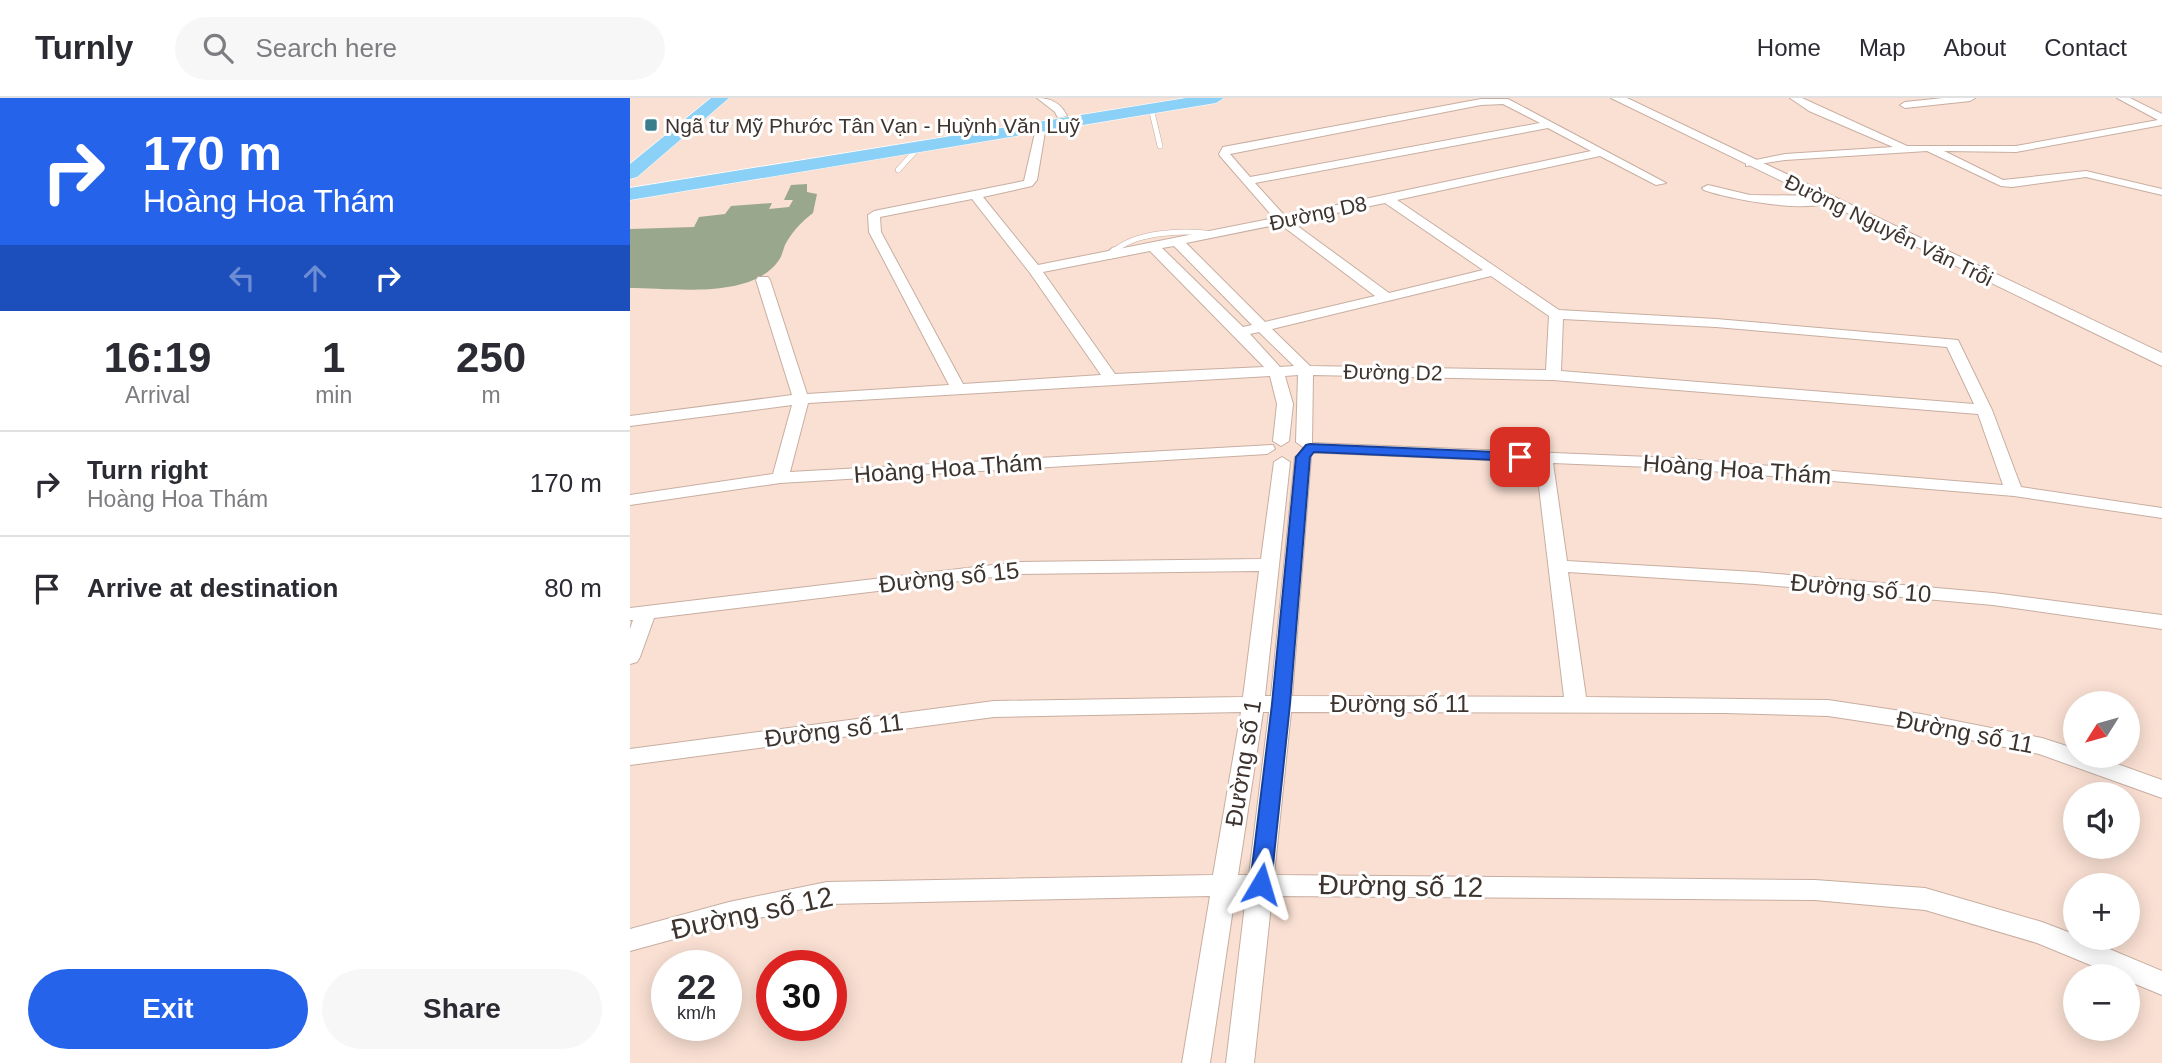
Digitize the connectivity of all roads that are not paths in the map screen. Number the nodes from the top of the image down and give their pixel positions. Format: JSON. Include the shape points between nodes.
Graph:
{"nodes":[{"id":1,"x":698,"y":98,"type":"edge"},
{"id":2,"x":721,"y":98,"type":"edge"},
{"id":3,"x":1042,"y":98,"type":"edge"},
{"id":4,"x":1173,"y":98,"type":"edge"},
{"id":5,"x":1216,"y":98,"type":"edge"},
{"id":6,"x":1617,"y":98,"type":"edge"},
{"id":7,"x":1795,"y":98,"type":"edge"},
{"id":8,"x":1970,"y":98,"type":"edge"},
{"id":9,"x":2122,"y":98,"type":"edge"},
{"id":10,"x":1905,"y":105,"type":"dead end"},
{"id":11,"x":1151,"y":108,"type":"junction"},
{"id":12,"x":1062,"y":117,"type":"junction"},
{"id":13,"x":2162,"y":120,"type":"edge"},
{"id":14,"x":1548,"y":125,"type":"junction"},
{"id":15,"x":1041,"y":126,"type":"junction"},
{"id":16,"x":1160,"y":146,"type":"dead end"},
{"id":17,"x":919,"y":147,"type":"junction"},
{"id":18,"x":1921,"y":148,"type":"junction"},
{"id":19,"x":1907,"y":149,"type":"junction"},
{"id":20,"x":1602,"y":152,"type":"junction"},
{"id":21,"x":630,"y":153,"type":"edge"},
{"id":22,"x":1750,"y":164,"type":"junction"},
{"id":23,"x":898,"y":170,"type":"dead end"},
{"id":24,"x":630,"y":173,"type":"edge"},
{"id":25,"x":1245,"y":181,"type":"junction"},
{"id":26,"x":1660,"y":183,"type":"dead end"},
{"id":27,"x":630,"y":185,"type":"edge"},
{"id":28,"x":1708,"y":188,"type":"dead end"},
{"id":29,"x":2162,"y":192,"type":"edge"},
{"id":30,"x":630,"y":194,"type":"edge"},
{"id":31,"x":976,"y":196,"type":"junction"},
{"id":32,"x":1387,"y":199,"type":"junction"},
{"id":33,"x":1827,"y":200,"type":"junction"},
{"id":34,"x":1282,"y":220,"type":"junction"},
{"id":35,"x":1215,"y":234,"type":"junction"},
{"id":36,"x":1177,"y":242,"type":"junction"},
{"id":37,"x":1153,"y":247,"type":"junction"},
{"id":38,"x":1110,"y":255,"type":"junction"},
{"id":39,"x":1035,"y":271,"type":"junction"},
{"id":40,"x":1492,"y":272,"type":"junction"},
{"id":41,"x":1207,"y":275,"type":"junction"},
{"id":42,"x":763,"y":280,"type":"dead end"},
{"id":43,"x":1188,"y":280,"type":"junction"},
{"id":44,"x":1386,"y":297,"type":"junction"},
{"id":45,"x":1556,"y":314,"type":"junction"},
{"id":46,"x":1264,"y":325,"type":"junction"},
{"id":47,"x":1240,"y":332,"type":"junction"},
{"id":48,"x":2162,"y":360,"type":"edge"},
{"id":49,"x":1306,"y":370,"type":"junction"},
{"id":50,"x":1276,"y":371,"type":"junction"},
{"id":51,"x":1553,"y":375,"type":"junction"},
{"id":52,"x":1111,"y":379,"type":"junction"},
{"id":53,"x":958,"y":388,"type":"junction"},
{"id":54,"x":801,"y":399,"type":"junction"},
{"id":55,"x":1984,"y":410,"type":"junction"},
{"id":56,"x":630,"y":421,"type":"edge"},
{"id":57,"x":1291,"y":450,"type":"junction"},
{"id":58,"x":1544,"y":458,"type":"junction"},
{"id":59,"x":780,"y":478,"type":"junction"},
{"id":60,"x":2014,"y":491,"type":"junction"},
{"id":61,"x":630,"y":500,"type":"edge"},
{"id":62,"x":2162,"y":513,"type":"edge"},
{"id":63,"x":1269,"y":565,"type":"junction"},
{"id":64,"x":1559,"y":566,"type":"junction"},
{"id":65,"x":638,"y":613,"type":"edge"},
{"id":66,"x":2162,"y":622,"type":"edge"},
{"id":67,"x":630,"y":657,"type":"edge"},
{"id":68,"x":1576,"y":703,"type":"junction"},
{"id":69,"x":1253,"y":704,"type":"junction"},
{"id":70,"x":1281,"y":704,"type":"junction"},
{"id":71,"x":630,"y":757,"type":"edge"},
{"id":72,"x":2162,"y":789,"type":"edge"},
{"id":73,"x":1261,"y":884,"type":"junction"},
{"id":74,"x":1225,"y":885,"type":"junction"},
{"id":75,"x":630,"y":940,"type":"edge"},
{"id":76,"x":2162,"y":984,"type":"edge"},
{"id":77,"x":1196,"y":1063,"type":"edge"},
{"id":78,"x":1240,"y":1063,"type":"edge"}],
"edges":[{"from":1,"to":21,"type":"main road"},
{"from":2,"to":24,"type":"main road"},
{"from":3,"to":12,"type":"street"},
{"from":4,"to":12,"type":"main road"},
{"from":5,"to":11,"type":"main road"},
{"from":6,"to":22,"type":"street","name":"Đường Nguyễn Văn Trỗi"},
{"from":7,"to":19,"type":"street"},
{"from":8,"to":10,"type":"street"},
{"from":9,"to":13,"type":"street"},
{"from":11,"to":15,"type":"main road"},
{"from":11,"to":16,"type":"lane"},
{"from":12,"to":27,"type":"main road"},
{"from":13,"to":18,"type":"street","via":[[2016,149]]},
{"from":14,"to":20,"type":"street"},
{"from":14,"to":25,"type":"street"},
{"from":14,"to":25,"type":"street","via":[[1506,102],[1493,101],[1227,149],[1224,153]]},
{"from":15,"to":17,"type":"main road"},
{"from":15,"to":31,"type":"street","via":[[1031,180],[1017,188]]},
{"from":17,"to":23,"type":"lane"},
{"from":17,"to":30,"type":"main road"},
{"from":18,"to":19,"type":"street"},
{"from":18,"to":29,"type":"street","via":[[2001,183],[2086,174]]},
{"from":19,"to":22,"type":"street","via":[[1785,157]]},
{"from":20,"to":26,"type":"street"},
{"from":20,"to":32,"type":"street","name":"Đường D8"},
{"from":22,"to":33,"type":"street","name":"Đường Nguyễn Văn Trỗi"},
{"from":25,"to":34,"type":"street"},
{"from":28,"to":33,"type":"street","via":[[1728,195],[1798,203]]},
{"from":31,"to":39,"type":"street"},
{"from":31,"to":53,"type":"street","via":[[874,215],[875,232]]},
{"from":32,"to":34,"type":"street","name":"Đường D8"},
{"from":32,"to":40,"type":"street"},
{"from":33,"to":48,"type":"street","name":"Đường Nguyễn Văn Trỗi"},
{"from":34,"to":35,"type":"street","name":"Đường D8"},
{"from":34,"to":44,"type":"street"},
{"from":35,"to":36,"type":"street","name":"Đường D8"},
{"from":35,"to":38,"type":"lane","via":[[1185,230],[1122,242]]},
{"from":36,"to":37,"type":"street","name":"Đường D8"},
{"from":36,"to":41,"type":"street"},
{"from":37,"to":38,"type":"street","name":"Đường D8"},
{"from":37,"to":43,"type":"street"},
{"from":38,"to":39,"type":"street","name":"Đường D8"},
{"from":39,"to":52,"type":"street"},
{"from":40,"to":44,"type":"street"},
{"from":40,"to":45,"type":"street"},
{"from":41,"to":43,"type":"street"},
{"from":41,"to":46,"type":"street"},
{"from":42,"to":54,"type":"street"},
{"from":43,"to":47,"type":"street"},
{"from":44,"to":46,"type":"street"},
{"from":45,"to":51,"type":"street"},
{"from":45,"to":55,"type":"street","via":[[1953,343]]},
{"from":46,"to":47,"type":"street"},
{"from":46,"to":49,"type":"street"},
{"from":47,"to":50,"type":"street"},
{"from":49,"to":50,"type":"street","name":"Đường D2"},
{"from":49,"to":51,"type":"street","name":"Đường D2"},
{"from":49,"to":57,"type":"street"},
{"from":50,"to":52,"type":"street","name":"Đường D2"},
{"from":50,"to":57,"type":"street"},
{"from":51,"to":55,"type":"street","name":"Đường D2"},
{"from":52,"to":53,"type":"street","name":"Đường D2"},
{"from":53,"to":54,"type":"street","name":"Đường D2"},
{"from":54,"to":56,"type":"street","name":"Đường D2"},
{"from":54,"to":59,"type":"street"},
{"from":55,"to":60,"type":"street"},
{"from":57,"to":58,"type":"street","name":"Hoàng Hoa Thám"},
{"from":57,"to":59,"type":"street","name":"Hoàng Hoa Thám"},
{"from":57,"to":63,"type":"street","name":"Đường số 1"},
{"from":57,"to":70,"type":"street","name":"Đường số 1"},
{"from":58,"to":60,"type":"street","name":"Hoàng Hoa Thám","via":[[1674,463]]},
{"from":58,"to":64,"type":"street"},
{"from":59,"to":61,"type":"street","name":"Hoàng Hoa Thám"},
{"from":60,"to":62,"type":"street","name":"Hoàng Hoa Thám"},
{"from":63,"to":65,"type":"street","name":"Đường số 15","via":[[1018,568]]},
{"from":63,"to":69,"type":"street","name":"Đường số 1"},
{"from":64,"to":66,"type":"street","name":"Đường số 10","via":[[1967,597]]},
{"from":64,"to":68,"type":"street"},
{"from":65,"to":67,"type":"street"},
{"from":68,"to":70,"type":"street","name":"Đường số 11"},
{"from":68,"to":72,"type":"street","name":"Đường số 11","via":[[1828,708],[2042,746]]},
{"from":69,"to":70,"type":"street","name":"Đường số 11"},
{"from":69,"to":71,"type":"street","name":"Đường số 11","via":[[994,709]]},
{"from":69,"to":74,"type":"street","name":"Đường số 1"},
{"from":70,"to":73,"type":"street","name":"Đường số 1"},
{"from":73,"to":74,"type":"street","name":"Đường số 12"},
{"from":73,"to":76,"type":"street","name":"Đường số 12","via":[[1815,890],[1924,899],[2042,933]]},
{"from":73,"to":78,"type":"street","name":"Đường số 1"},
{"from":74,"to":75,"type":"street","name":"Đường số 12","via":[[827,893]]},
{"from":74,"to":77,"type":"street","name":"Đường số 1"}]}
